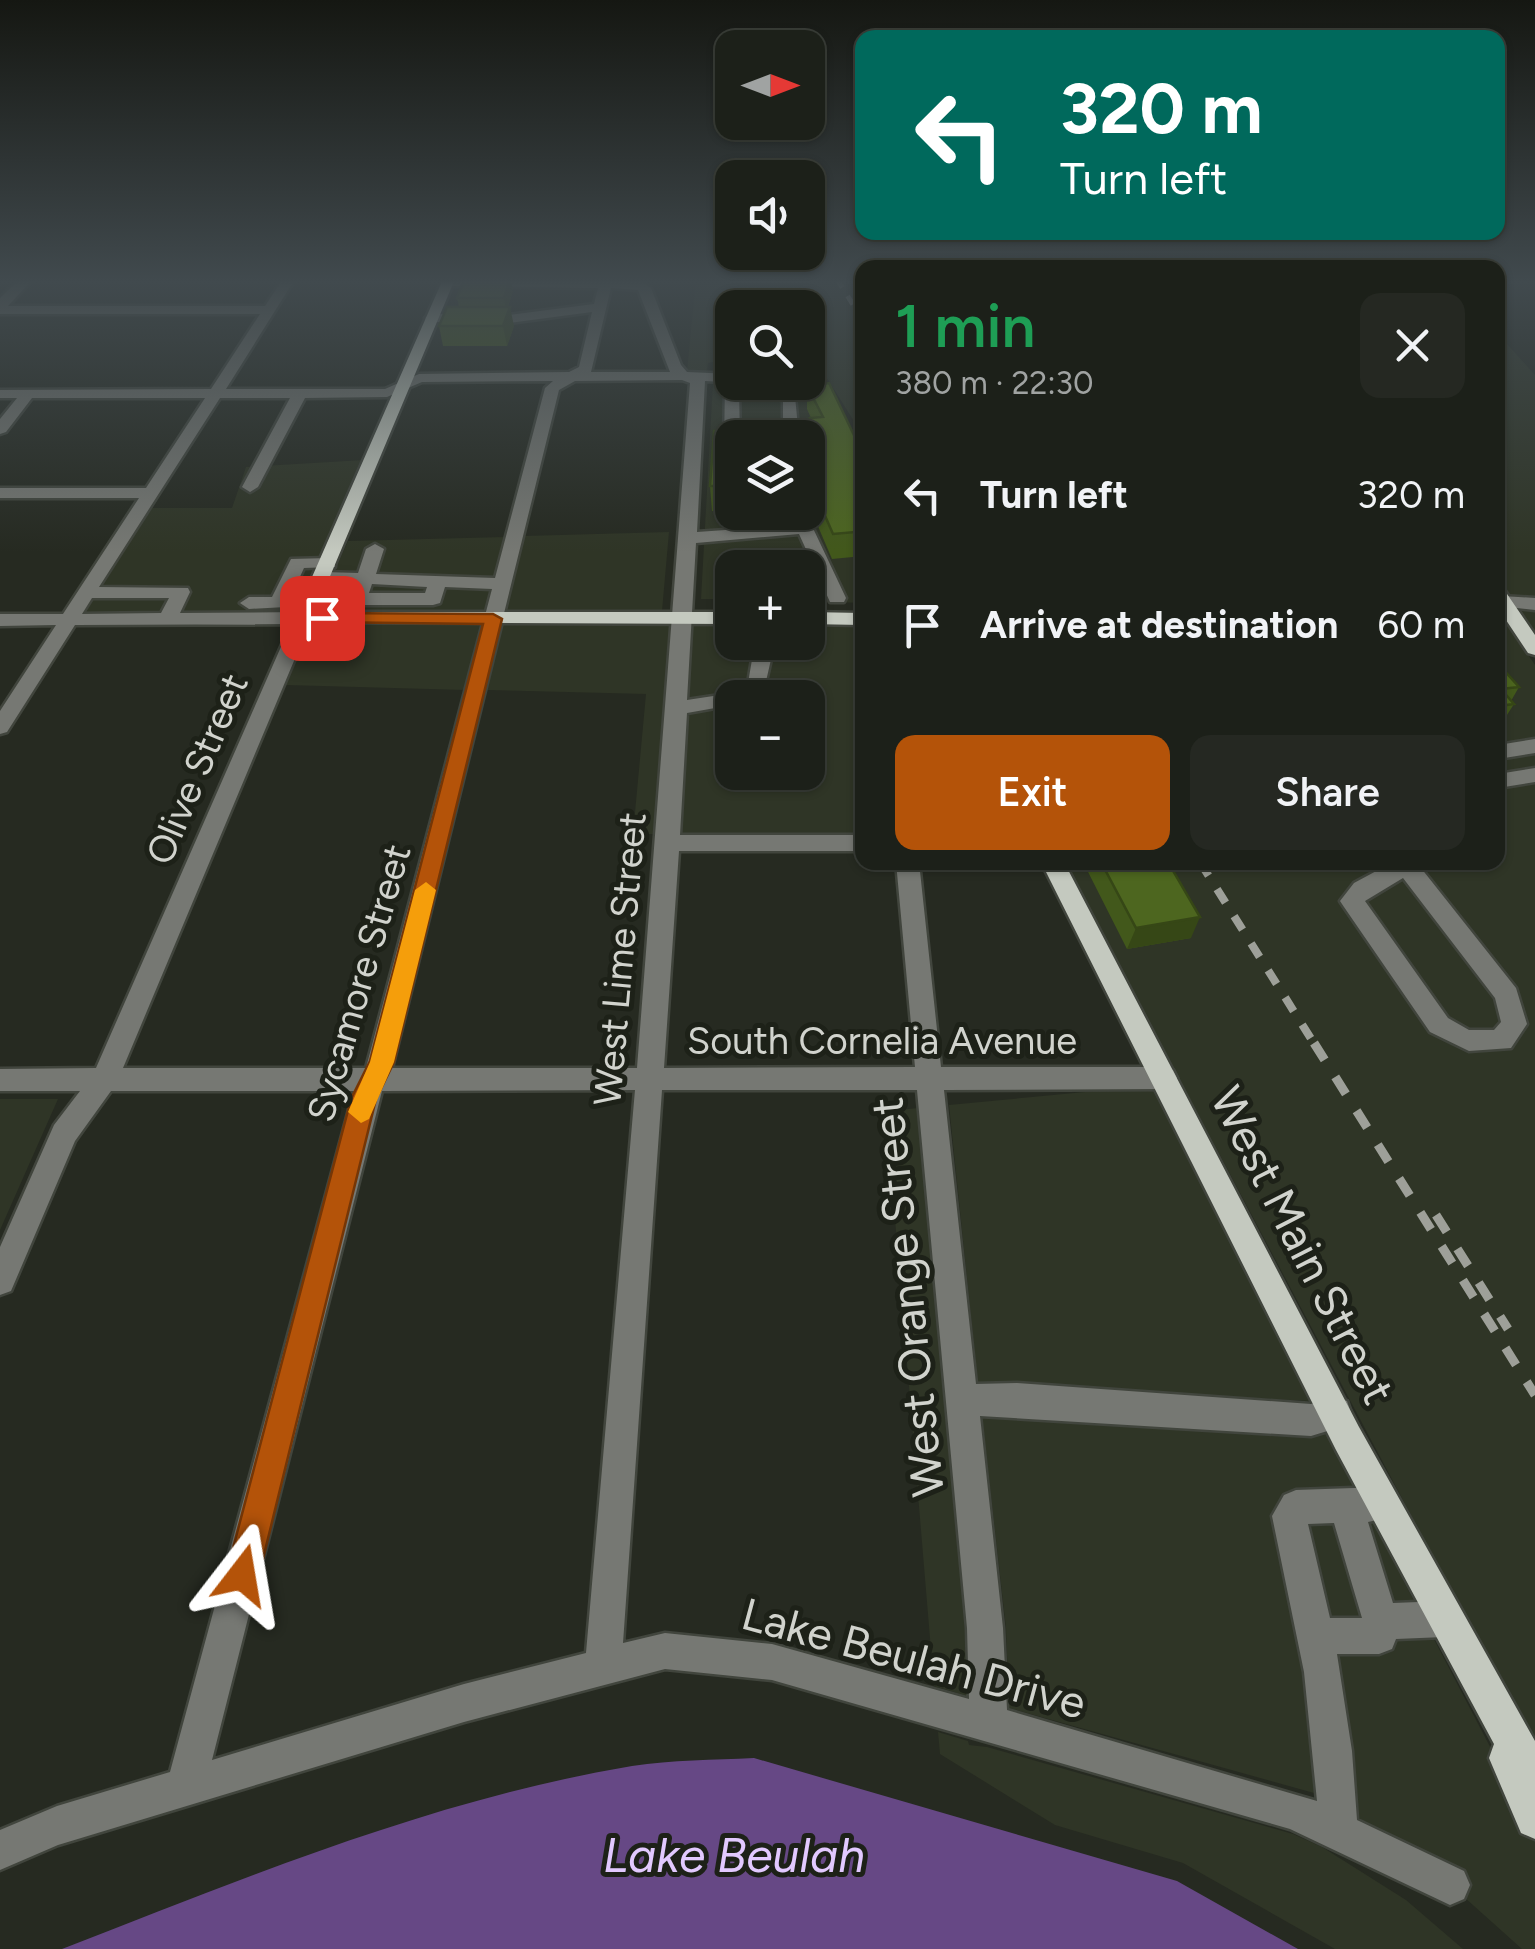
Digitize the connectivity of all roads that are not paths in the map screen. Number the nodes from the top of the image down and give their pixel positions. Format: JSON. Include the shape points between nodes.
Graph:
{"nodes":[{"id":1,"x":228,"y":370,"type":"edge"},
{"id":2,"x":410,"y":370,"type":"edge"},
{"id":3,"x":583,"y":370,"type":"edge"},
{"id":4,"x":678,"y":370,"type":"edge"},
{"id":5,"x":685,"y":376,"type":"junction"},
{"id":6,"x":715,"y":377,"type":"edge"},
{"id":7,"x":567,"y":379,"type":"junction"},
{"id":8,"x":403,"y":386,"type":"junction"},
{"id":9,"x":0,"y":394,"type":"edge"},
{"id":10,"x":28,"y":394,"type":"junction"},
{"id":11,"x":213,"y":394,"type":"junction"},
{"id":12,"x":299,"y":394,"type":"junction"},
{"id":13,"x":0,"y":429,"type":"edge"},
{"id":14,"x":250,"y":487,"type":"dead end"},
{"id":15,"x":0,"y":493,"type":"edge"},
{"id":16,"x":152,"y":493,"type":"junction"},
{"id":17,"x":739,"y":530,"type":"edge"},
{"id":18,"x":806,"y":530,"type":"edge"},
{"id":19,"x":688,"y":538,"type":"junction"},
{"id":20,"x":375,"y":550,"type":"dead end"},
{"id":21,"x":326,"y":570,"type":"junction"},
{"id":22,"x":364,"y":578,"type":"junction"},
{"id":23,"x":502,"y":584,"type":"junction"},
{"id":24,"x":88,"y":593,"type":"junction"},
{"id":25,"x":129,"y":593,"type":"junction"},
{"id":26,"x":387,"y":595,"type":"junction"},
{"id":27,"x":836,"y":598,"type":"dead end"},
{"id":28,"x":433,"y":599,"type":"junction"},
{"id":29,"x":1535,"y":604,"type":"edge"},
{"id":30,"x":1505,"y":606,"type":"edge"},
{"id":31,"x":1505,"y":610,"type":"edge"},
{"id":32,"x":303,"y":618,"type":"junction"},
{"id":33,"x":682,"y":618,"type":"junction"},
{"id":34,"x":715,"y":618,"type":"edge"},
{"id":35,"x":825,"y":618,"type":"edge"},
{"id":36,"x":225,"y":619,"type":"junction"},
{"id":37,"x":493,"y":619,"type":"junction"},
{"id":38,"x":855,"y":619,"type":"edge"},
{"id":39,"x":0,"y":620,"type":"edge"},
{"id":40,"x":70,"y":620,"type":"junction"},
{"id":41,"x":112,"y":620,"type":"junction"},
{"id":42,"x":167,"y":620,"type":"junction"},
{"id":43,"x":1535,"y":650,"type":"edge"},
{"id":44,"x":715,"y":702,"type":"edge"},
{"id":45,"x":678,"y":708,"type":"junction"},
{"id":46,"x":0,"y":728,"type":"edge"},
{"id":47,"x":1535,"y":746,"type":"edge"},
{"id":48,"x":1505,"y":751,"type":"edge"},
{"id":49,"x":1535,"y":775,"type":"edge"},
{"id":50,"x":1505,"y":780,"type":"edge"},
{"id":51,"x":668,"y":843,"type":"junction"},
{"id":52,"x":855,"y":843,"type":"edge"},
{"id":53,"x":908,"y":870,"type":"edge"},
{"id":54,"x":1056,"y":870,"type":"edge"},
{"id":55,"x":1403,"y":870,"type":"edge"},
{"id":56,"x":1415,"y":870,"type":"edge"},
{"id":57,"x":931,"y":1078,"type":"junction"},
{"id":58,"x":1164,"y":1078,"type":"junction"},
{"id":59,"x":105,"y":1079,"type":"junction"},
{"id":60,"x":646,"y":1079,"type":"junction"},
{"id":61,"x":0,"y":1080,"type":"edge"},
{"id":62,"x":373,"y":1080,"type":"junction"},
{"id":63,"x":0,"y":1281,"type":"edge"},
{"id":64,"x":962,"y":1400,"type":"junction"},
{"id":65,"x":1335,"y":1414,"type":"junction"},
{"id":66,"x":1384,"y":1504,"type":"junction"},
{"id":67,"x":1347,"y":1508,"type":"junction"},
{"id":68,"x":1444,"y":1619,"type":"junction"},
{"id":69,"x":1382,"y":1622,"type":"junction"},
{"id":70,"x":1318,"y":1636,"type":"junction"},
{"id":71,"x":603,"y":1664,"type":"junction"},
{"id":72,"x":1472,"y":1671,"type":"junction"},
{"id":73,"x":989,"y":1724,"type":"junction"},
{"id":74,"x":1535,"y":1778,"type":"edge"},
{"id":75,"x":185,"y":1790,"type":"junction"},
{"id":76,"x":1535,"y":1819,"type":"edge"},
{"id":77,"x":1338,"y":1832,"type":"junction"},
{"id":78,"x":0,"y":1850,"type":"edge"},
{"id":79,"x":1450,"y":1885,"type":"dead end"}],
"edges":[{"from":1,"to":11,"type":"street"},
{"from":2,"to":8,"type":"main road","name":"Olive Street"},
{"from":3,"to":7,"type":"street","name":"Sycamore Street"},
{"from":4,"to":5,"type":"street","name":"West Lime Street"},
{"from":5,"to":6,"type":"street"},
{"from":5,"to":7,"type":"street"},
{"from":5,"to":19,"type":"street","name":"West Lime Street","via":[[700,387]]},
{"from":7,"to":8,"type":"street","via":[[420,378]]},
{"from":7,"to":23,"type":"street","name":"Sycamore Street","via":[[552,388]]},
{"from":8,"to":12,"type":"street","via":[[387,393]]},
{"from":8,"to":21,"type":"main road","name":"Olive Street"},
{"from":9,"to":10,"type":"street"},
{"from":10,"to":11,"type":"street"},
{"from":10,"to":13,"type":"street"},
{"from":11,"to":12,"type":"street"},
{"from":11,"to":16,"type":"street"},
{"from":12,"to":14,"type":"street"},
{"from":15,"to":16,"type":"street"},
{"from":16,"to":24,"type":"street"},
{"from":17,"to":19,"type":"street"},
{"from":18,"to":27,"type":"street"},
{"from":19,"to":33,"type":"street","name":"West Lime Street"},
{"from":20,"to":22,"type":"street"},
{"from":21,"to":22,"type":"street"},
{"from":21,"to":32,"type":"main road","name":"Olive Street"},
{"from":21,"to":36,"type":"street","via":[[297,563],[279,603],[233,604]]},
{"from":22,"to":26,"type":"street","via":[[358,599]]},
{"from":23,"to":28,"type":"street"},
{"from":23,"to":37,"type":"street","name":"Sycamore Street"},
{"from":24,"to":25,"type":"street"},
{"from":24,"to":40,"type":"street"},
{"from":25,"to":41,"type":"street"},
{"from":25,"to":42,"type":"street","via":[[182,592]]},
{"from":26,"to":28,"type":"main road"},
{"from":26,"to":28,"type":"street"},
{"from":26,"to":32,"type":"main road"},
{"from":28,"to":37,"type":"main road"},
{"from":29,"to":30,"type":"street"},
{"from":31,"to":43,"type":"main road"},
{"from":32,"to":36,"type":"street"},
{"from":32,"to":59,"type":"street","name":"Olive Street"},
{"from":33,"to":34,"type":"main road"},
{"from":33,"to":37,"type":"main road"},
{"from":33,"to":45,"type":"street","name":"West Lime Street"},
{"from":35,"to":38,"type":"main road"},
{"from":36,"to":42,"type":"street"},
{"from":37,"to":62,"type":"street","name":"Sycamore Street"},
{"from":39,"to":40,"type":"street"},
{"from":40,"to":41,"type":"street"},
{"from":40,"to":46,"type":"street"},
{"from":41,"to":42,"type":"street"},
{"from":44,"to":45,"type":"street"},
{"from":45,"to":51,"type":"street","name":"West Lime Street"},
{"from":47,"to":48,"type":"street"},
{"from":49,"to":50,"type":"street"},
{"from":51,"to":52,"type":"street"},
{"from":51,"to":60,"type":"street","name":"West Lime Street"},
{"from":53,"to":57,"type":"street","name":"West Orange Street"},
{"from":54,"to":58,"type":"main road","name":"West Main Street"},
{"from":55,"to":56,"type":"street","via":[[1362,889],[1352,901],[1439,1026],[1479,1044],[1502,1040],[1514,1024],[1508,995]]},
{"from":57,"to":58,"type":"street","name":"South Cornelia Avenue"},
{"from":57,"to":60,"type":"street","name":"South Cornelia Avenue"},
{"from":57,"to":64,"type":"street","name":"West Orange Street"},
{"from":58,"to":65,"type":"main road","name":"West Main Street"},
{"from":59,"to":61,"type":"street","name":"South Cornelia Avenue"},
{"from":59,"to":62,"type":"street","name":"South Cornelia Avenue"},
{"from":59,"to":63,"type":"street","name":"Olive Street","via":[[64,1134]]},
{"from":60,"to":62,"type":"street","name":"South Cornelia Avenue"},
{"from":60,"to":71,"type":"street","name":"West Lime Street"},
{"from":62,"to":75,"type":"street","name":"Sycamore Street"},
{"from":64,"to":65,"type":"street","via":[[1017,1398],[1311,1420]]},
{"from":64,"to":73,"type":"street","name":"West Orange Street"},
{"from":65,"to":66,"type":"main road","name":"West Main Street"},
{"from":66,"to":67,"type":"street"},
{"from":66,"to":68,"type":"main road","name":"West Main Street"},
{"from":67,"to":69,"type":"street"},
{"from":67,"to":70,"type":"street","via":[[1296,1508],[1290,1516]]},
{"from":68,"to":69,"type":"street"},
{"from":68,"to":72,"type":"main road","name":"West Main Street"},
{"from":69,"to":70,"type":"street","via":[[1379,1636]]},
{"from":70,"to":77,"type":"street","via":[[1336,1749]]},
{"from":71,"to":73,"type":"street","name":"Lake Beulah Drive","via":[[665,1651],[772,1662]]},
{"from":71,"to":75,"type":"street","name":"Lake Beulah Drive"},
{"from":72,"to":74,"type":"main road","name":"West Main Street"},
{"from":72,"to":76,"type":"main road","name":"West Main Street"},
{"from":73,"to":77,"type":"street","name":"Lake Beulah Drive","via":[[1296,1811]]},
{"from":75,"to":78,"type":"street","name":"Lake Beulah Drive"},
{"from":77,"to":79,"type":"street","name":"Lake Beulah Drive"}]}
